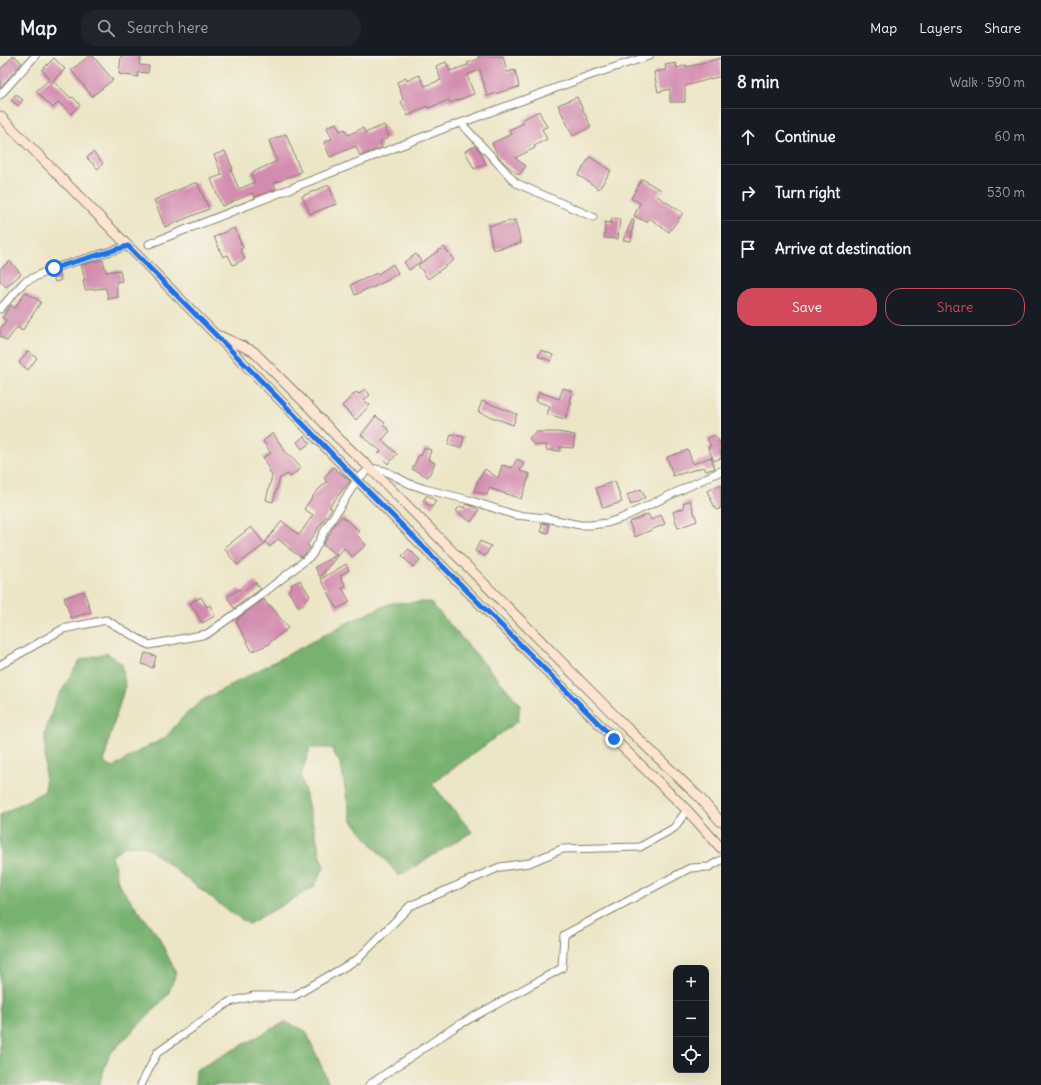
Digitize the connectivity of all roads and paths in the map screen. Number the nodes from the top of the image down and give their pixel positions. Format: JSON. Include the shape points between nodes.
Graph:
{"nodes":[{"id":1,"x":35,"y":56,"type":"edge"},
{"id":2,"x":650,"y":56,"type":"edge"},
{"id":3,"x":0,"y":95,"type":"edge"},
{"id":4,"x":0,"y":116,"type":"edge"},
{"id":5,"x":461,"y":123,"type":"junction"},
{"id":6,"x":593,"y":217,"type":"dead end"},
{"id":7,"x":149,"y":244,"type":"dead end"},
{"id":8,"x":128,"y":246,"type":"junction"},
{"id":9,"x":0,"y":309,"type":"edge"},
{"id":10,"x":215,"y":334,"type":"junction"},
{"id":11,"x":370,"y":468,"type":"junction"},
{"id":12,"x":721,"y":471,"type":"edge"},
{"id":13,"x":357,"y":480,"type":"junction"},
{"id":14,"x":0,"y":665,"type":"edge"},
{"id":15,"x":687,"y":810,"type":"junction"},
{"id":16,"x":721,"y":822,"type":"edge"},
{"id":17,"x":721,"y":848,"type":"edge"},
{"id":18,"x":721,"y":860,"type":"edge"},
{"id":19,"x":141,"y":1085,"type":"edge"},
{"id":20,"x":368,"y":1085,"type":"edge"}],
"edges":[{"from":1,"to":3,"type":"street"},
{"from":2,"to":5,"type":"street"},
{"from":4,"to":8,"type":"main road"},
{"from":5,"to":6,"type":"street","via":[[516,183]]},
{"from":5,"to":7,"type":"street"},
{"from":8,"to":9,"type":"street","via":[[54,268],[24,282]]},
{"from":8,"to":10,"type":"main road"},
{"from":10,"to":11,"type":"main road","via":[[253,351]]},
{"from":10,"to":13,"type":"main road"},
{"from":11,"to":12,"type":"street","via":[[425,489],[515,515],[580,525],[608,523],[622,518]]},
{"from":11,"to":13,"type":"street"},
{"from":11,"to":16,"type":"main road"},
{"from":13,"to":14,"type":"street","via":[[312,555],[208,634],[150,645],[106,620],[63,629]]},
{"from":13,"to":15,"type":"main road"},
{"from":15,"to":17,"type":"main road"},
{"from":15,"to":19,"type":"street","via":[[674,828],[640,846],[562,849],[529,863],[500,867],[410,906],[358,959],[294,996],[254,996],[228,1002],[157,1053]]},
{"from":18,"to":20,"type":"street","via":[[709,867],[690,868],[564,935],[562,968],[455,1027]]}]}
